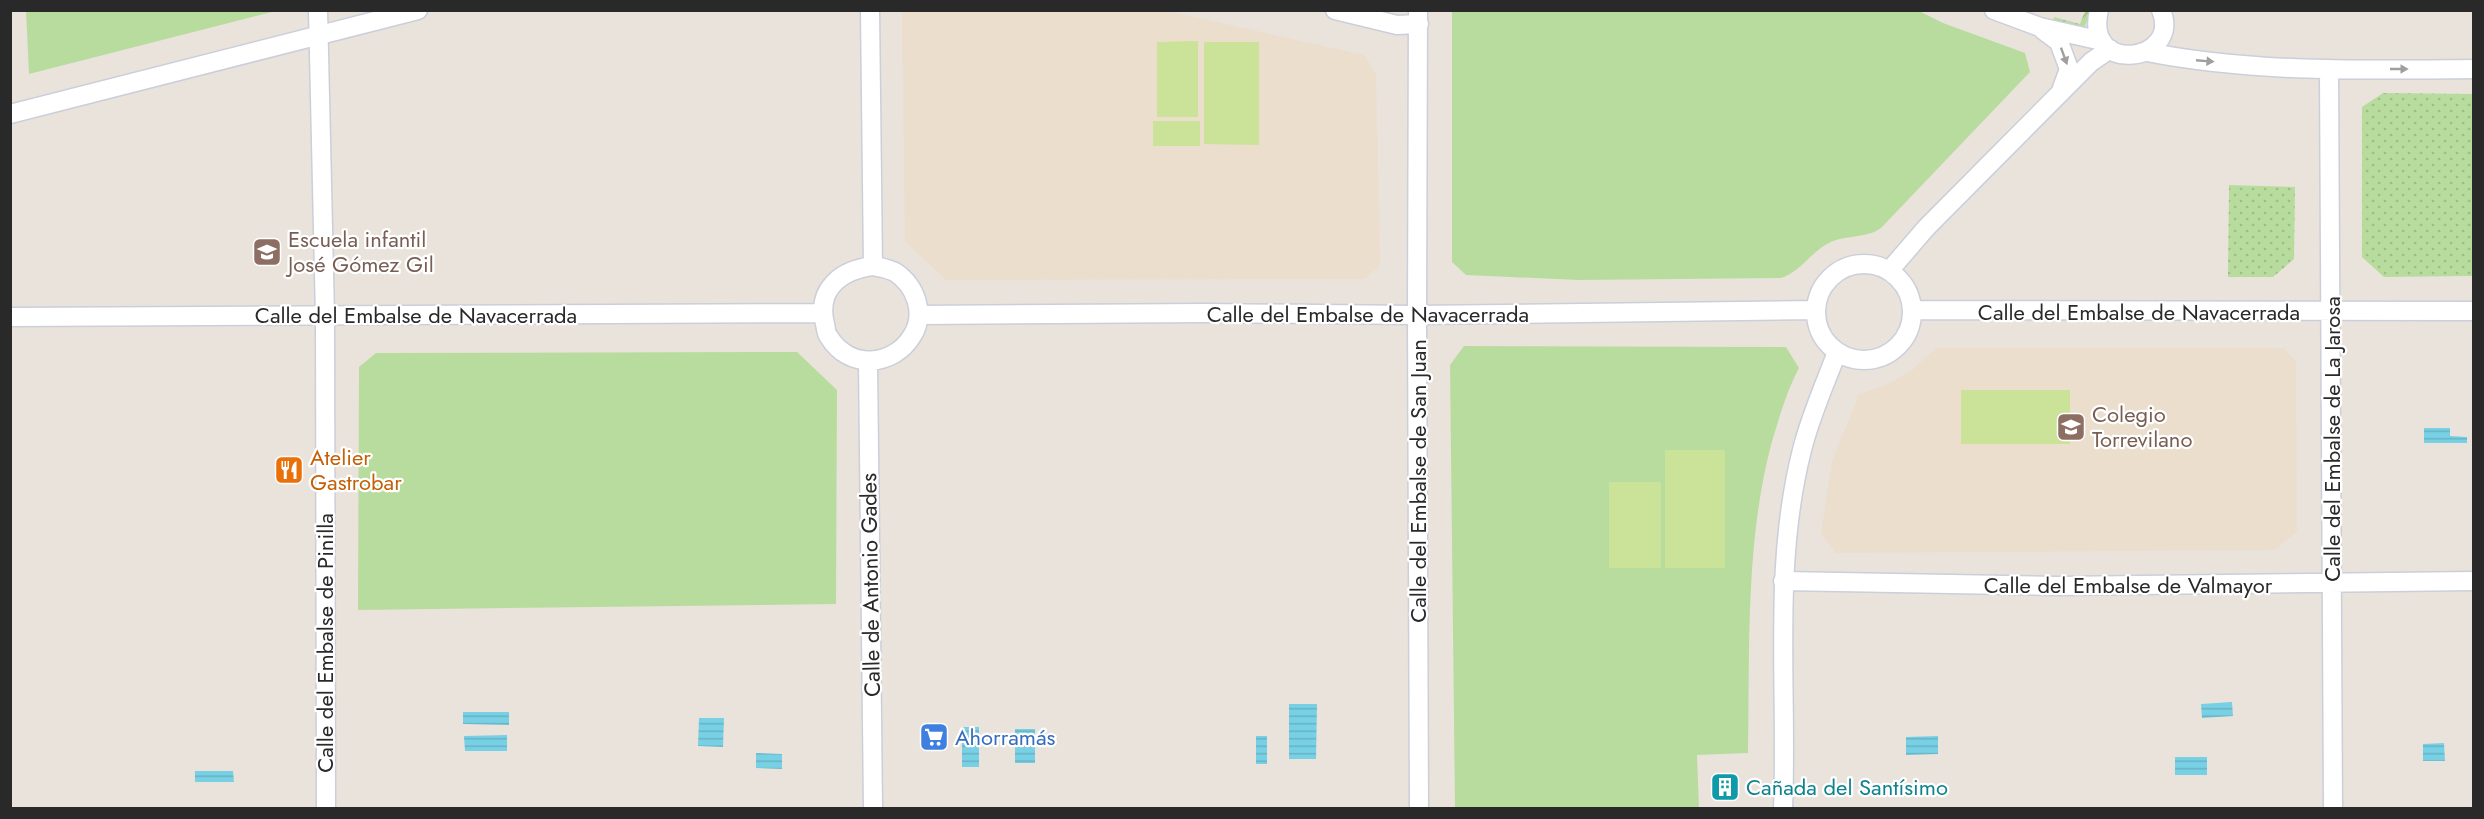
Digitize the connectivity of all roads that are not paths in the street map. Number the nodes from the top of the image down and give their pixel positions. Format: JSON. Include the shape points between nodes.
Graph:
{"nodes":[{"id":1,"x":318,"y":10,"type":"edge"},
{"id":2,"x":418,"y":10,"type":"edge"},
{"id":3,"x":870,"y":10,"type":"edge"},
{"id":4,"x":1335,"y":10,"type":"edge"},
{"id":5,"x":1994,"y":10,"type":"edge"},
{"id":6,"x":2099,"y":10,"type":"edge"},
{"id":7,"x":2161,"y":10,"type":"edge"},
{"id":8,"x":1418,"y":17,"type":"edge"},
{"id":9,"x":2040,"y":27,"type":"junction"},
{"id":10,"x":317,"y":36,"type":"junction"},
{"id":11,"x":2106,"y":45,"type":"junction"},
{"id":12,"x":2147,"y":52,"type":"junction"},
{"id":13,"x":2474,"y":69,"type":"edge"},
{"id":14,"x":2329,"y":70,"type":"junction"},
{"id":15,"x":2060,"y":93,"type":"junction"},
{"id":16,"x":10,"y":114,"type":"edge"},
{"id":17,"x":873,"y":266,"type":"junction"},
{"id":18,"x":1889,"y":271,"type":"junction"},
{"id":19,"x":1815,"y":310,"type":"junction"},
{"id":20,"x":1912,"y":310,"type":"junction"},
{"id":21,"x":2474,"y":310,"type":"edge"},
{"id":22,"x":2332,"y":311,"type":"junction"},
{"id":23,"x":822,"y":312,"type":"junction"},
{"id":24,"x":920,"y":315,"type":"junction"},
{"id":25,"x":1417,"y":315,"type":"junction"},
{"id":26,"x":325,"y":316,"type":"junction"},
{"id":27,"x":10,"y":317,"type":"edge"},
{"id":28,"x":1837,"y":352,"type":"junction"},
{"id":29,"x":868,"y":362,"type":"junction"},
{"id":30,"x":1783,"y":581,"type":"junction"},
{"id":31,"x":2474,"y":581,"type":"edge"},
{"id":32,"x":2332,"y":584,"type":"junction"},
{"id":33,"x":326,"y":808,"type":"edge"},
{"id":34,"x":873,"y":808,"type":"edge"},
{"id":35,"x":1419,"y":808,"type":"edge"},
{"id":36,"x":1783,"y":808,"type":"edge"},
{"id":37,"x":2332,"y":808,"type":"edge"}],
"edges":[{"from":1,"to":10,"type":"street","name":"Calle del Embalse de Pinilla"},
{"from":2,"to":10,"type":"street"},
{"from":3,"to":17,"type":"street"},
{"from":4,"to":8,"type":"street","via":[[1397,25]]},
{"from":5,"to":9,"type":"street"},
{"from":6,"to":11,"type":"street","via":[[2096,21]]},
{"from":7,"to":12,"type":"street","via":[[2161,36]]},
{"from":8,"to":25,"type":"street","name":"Calle del Embalse de San Juan"},
{"from":9,"to":11,"type":"street"},
{"from":9,"to":15,"type":"street","one_way":true,"via":[[2059,42],[2069,69]]},
{"from":10,"to":16,"type":"street"},
{"from":10,"to":26,"type":"street","name":"Calle del Embalse de Pinilla"},
{"from":11,"to":12,"type":"street","via":[[2128,56]]},
{"from":11,"to":15,"type":"street"},
{"from":12,"to":14,"type":"street","one_way":true,"via":[[2187,59]]},
{"from":14,"to":13,"type":"street","one_way":true},
{"from":14,"to":22,"type":"street","name":"Calle del Embalse de La Jarosa"},
{"from":15,"to":18,"type":"street","via":[[1926,228]]},
{"from":17,"to":23,"type":"street","via":[[843,274],[831,286]]},
{"from":17,"to":24,"type":"street","via":[[893,271],[906,281]]},
{"from":18,"to":19,"type":"street","via":[[1862,264],[1848,267],[1825,284]]},
{"from":18,"to":20,"type":"street","via":[[1909,295]]},
{"from":19,"to":25,"type":"street","name":"Calle del Embalse de Navacerrada"},
{"from":19,"to":28,"type":"street","via":[[1821,334]]},
{"from":20,"to":22,"type":"street","name":"Calle del Embalse de Navacerrada"},
{"from":20,"to":28,"type":"street","via":[[1910,325],[1893,350],[1865,360]]},
{"from":21,"to":22,"type":"street","name":"Calle del Embalse de Navacerrada"},
{"from":22,"to":32,"type":"street","name":"Calle del Embalse de La Jarosa"},
{"from":23,"to":26,"type":"street","name":"Calle del Embalse de Navacerrada"},
{"from":23,"to":29,"type":"street","via":[[828,336],[844,354]]},
{"from":24,"to":25,"type":"street","name":"Calle del Embalse de Navacerrada"},
{"from":24,"to":29,"type":"street","via":[[915,333],[905,347],[884,360]]},
{"from":25,"to":35,"type":"street","name":"Calle del Embalse de San Juan"},
{"from":26,"to":27,"type":"street","name":"Calle del Embalse de Navacerrada"},
{"from":26,"to":33,"type":"street","name":"Calle del Embalse de Pinilla"},
{"from":28,"to":30,"type":"street","via":[[1802,450]]},
{"from":29,"to":34,"type":"street","name":"Calle de Antonio Gades"},
{"from":30,"to":32,"type":"street","name":"Calle del Embalse de Valmayor","via":[[2058,586]]},
{"from":30,"to":36,"type":"street"},
{"from":31,"to":32,"type":"street","name":"Calle del Embalse de Valmayor"},
{"from":32,"to":37,"type":"street","name":"Calle del Embalse de La Jarosa"}]}
